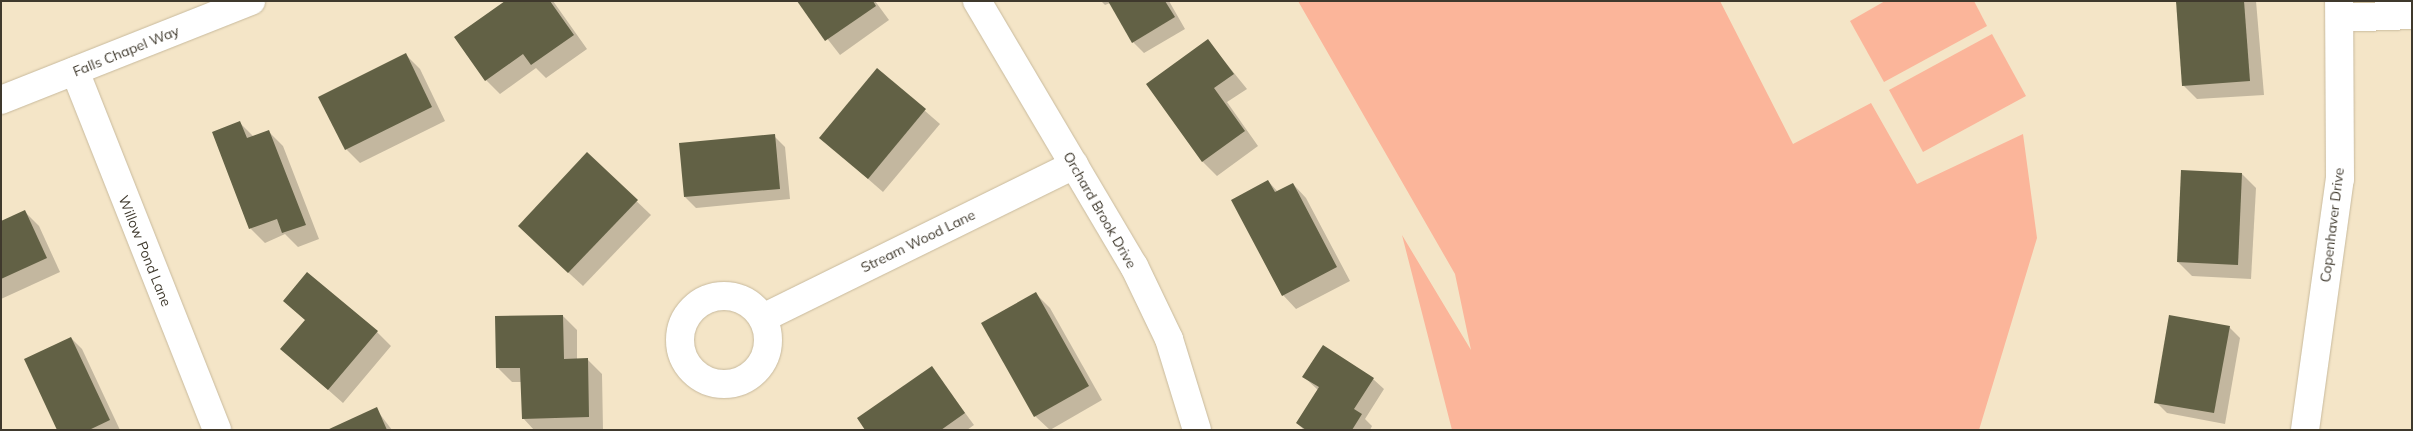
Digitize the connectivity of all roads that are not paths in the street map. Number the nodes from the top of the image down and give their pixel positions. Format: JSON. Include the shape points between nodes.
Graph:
{"nodes":[{"id":1,"x":251,"y":1,"type":"edge"},
{"id":2,"x":977,"y":1,"type":"edge"},
{"id":3,"x":2339,"y":10,"type":"edge"},
{"id":4,"x":2412,"y":15,"type":"edge"},
{"id":5,"x":75,"y":71,"type":"junction"},
{"id":6,"x":1,"y":100,"type":"edge"},
{"id":7,"x":1074,"y":165,"type":"junction"},
{"id":8,"x":763,"y":318,"type":"dead end"},
{"id":9,"x":217,"y":430,"type":"edge"},
{"id":10,"x":1197,"y":430,"type":"edge"},
{"id":11,"x":2305,"y":430,"type":"edge"}],
"edges":[{"from":1,"to":5,"type":"street","name":"Falls Chapel Way"},
{"from":2,"to":7,"type":"street","name":"Orchard Brook Drive"},
{"from":3,"to":4,"type":"street","name":"Copenhaver Drive"},
{"from":3,"to":11,"type":"street","name":"Copenhaver Drive","via":[[2340,179]]},
{"from":5,"to":6,"type":"street","name":"Falls Chapel Way"},
{"from":5,"to":9,"type":"street","name":"Willow Pond Lane"},
{"from":7,"to":8,"type":"street","name":"Stream Wood Lane"},
{"from":7,"to":10,"type":"street","name":"Orchard Brook Drive","via":[[1134,266],[1169,339]]}]}
